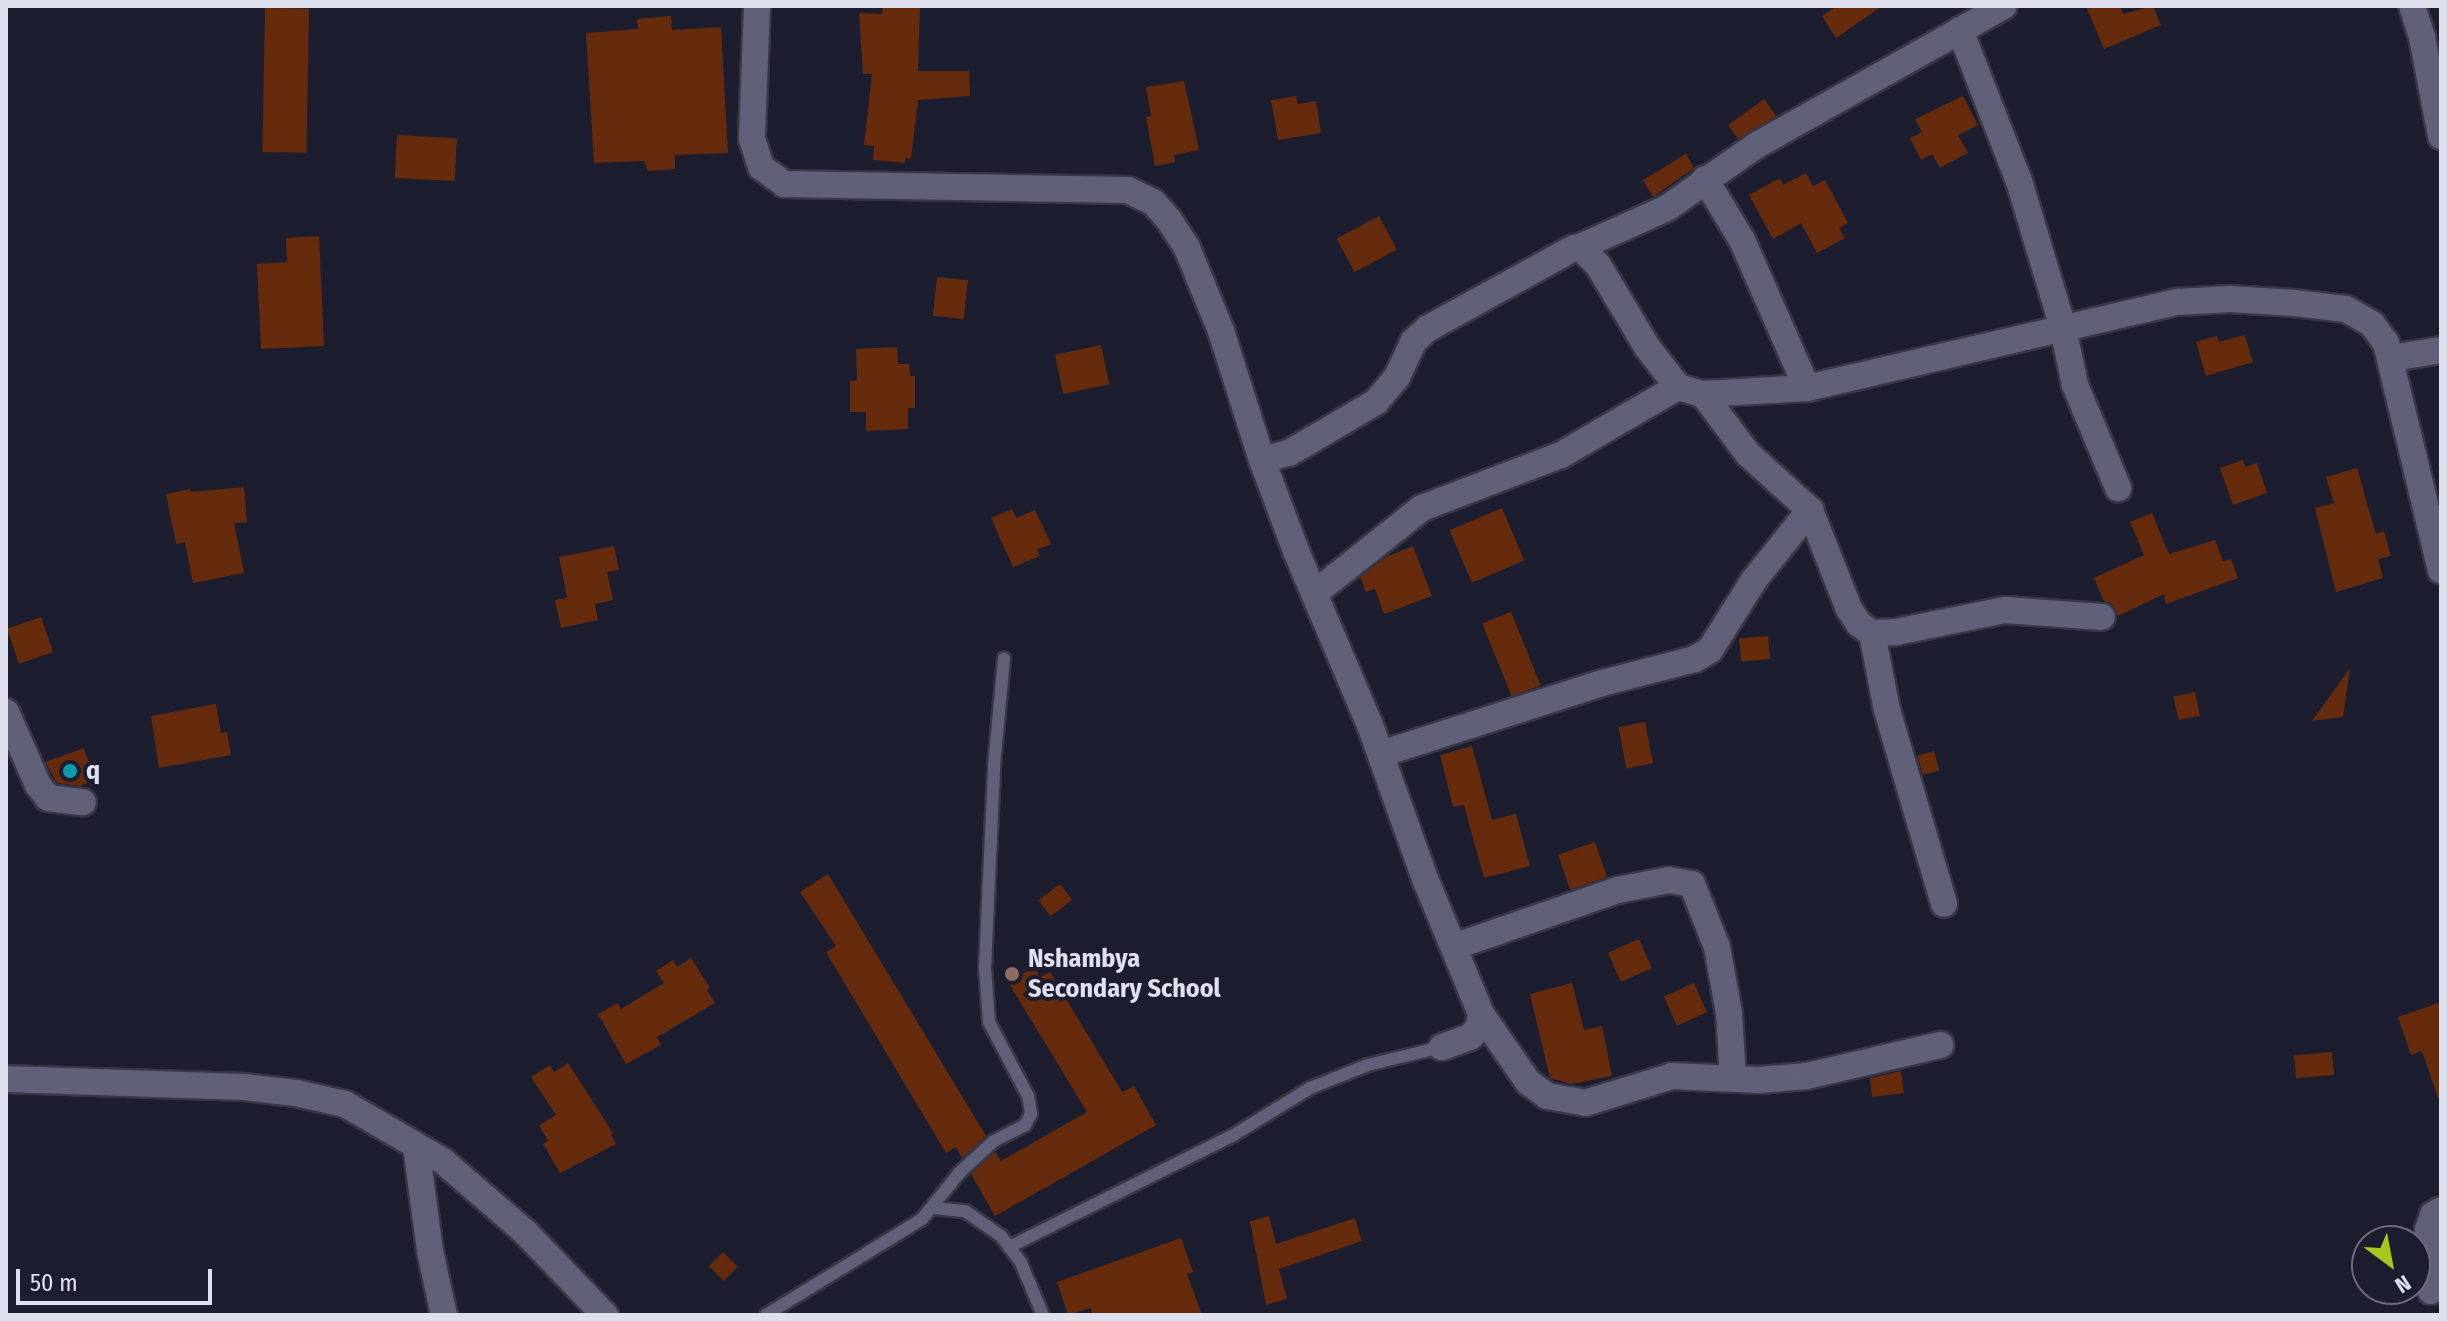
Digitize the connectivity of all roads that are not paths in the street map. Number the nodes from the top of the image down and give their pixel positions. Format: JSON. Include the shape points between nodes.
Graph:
{"nodes":[{"id":1,"x":757,"y":6,"type":"edge"},
{"id":2,"x":2004,"y":6,"type":"edge"},
{"id":3,"x":2412,"y":6,"type":"edge"},
{"id":4,"x":1960,"y":30,"type":"junction"},
{"id":5,"x":2441,"y":136,"type":"edge"},
{"id":6,"x":1705,"y":179,"type":"junction"},
{"id":7,"x":1580,"y":247,"type":"junction"},
{"id":8,"x":2063,"y":328,"type":"junction"},
{"id":9,"x":2441,"y":350,"type":"edge"},
{"id":10,"x":2392,"y":358,"type":"junction"},
{"id":11,"x":1807,"y":388,"type":"junction"},
{"id":12,"x":1691,"y":391,"type":"junction"},
{"id":13,"x":1262,"y":460,"type":"junction"},
{"id":14,"x":2118,"y":488,"type":"dead end"},
{"id":15,"x":1810,"y":510,"type":"junction"},
{"id":16,"x":2441,"y":570,"type":"edge"},
{"id":17,"x":1315,"y":593,"type":"junction"},
{"id":18,"x":2102,"y":617,"type":"dead end"},
{"id":19,"x":1872,"y":633,"type":"junction"},
{"id":20,"x":1004,"y":658,"type":"dead end"},
{"id":21,"x":6,"y":712,"type":"edge"},
{"id":22,"x":1381,"y":754,"type":"junction"},
{"id":23,"x":83,"y":802,"type":"dead end"},
{"id":24,"x":1944,"y":904,"type":"dead end"},
{"id":25,"x":1456,"y":946,"type":"junction"},
{"id":26,"x":1481,"y":1014,"type":"junction"},
{"id":27,"x":1940,"y":1045,"type":"dead end"},
{"id":28,"x":1442,"y":1047,"type":"joint"},
{"id":29,"x":1733,"y":1078,"type":"junction"},
{"id":30,"x":6,"y":1079,"type":"edge"},
{"id":31,"x":416,"y":1146,"type":"junction"},
{"id":32,"x":934,"y":1208,"type":"junction"},
{"id":33,"x":2441,"y":1210,"type":"edge"},
{"id":34,"x":2429,"y":1225,"type":"edge"},
{"id":35,"x":1009,"y":1247,"type":"junction"},
{"id":36,"x":444,"y":1315,"type":"edge"},
{"id":37,"x":605,"y":1315,"type":"edge"},
{"id":38,"x":766,"y":1315,"type":"edge"},
{"id":39,"x":1043,"y":1315,"type":"edge"}],
"edges":[{"from":1,"to":13,"type":"street","via":[[752,139],[761,167],[784,184],[1128,190],[1153,202],[1187,248],[1221,331]]},
{"from":2,"to":4,"type":"street"},
{"from":3,"to":5,"type":"street"},
{"from":4,"to":6,"type":"street"},
{"from":4,"to":8,"type":"street","via":[[2019,181]]},
{"from":6,"to":7,"type":"street","via":[[1667,208]]},
{"from":6,"to":11,"type":"street","via":[[1742,240]]},
{"from":7,"to":12,"type":"street","via":[[1598,265],[1647,347]]},
{"from":7,"to":13,"type":"street","via":[[1427,329],[1376,402],[1289,453]]},
{"from":8,"to":10,"type":"street","via":[[2178,302],[2294,303],[2346,309],[2372,324]]},
{"from":8,"to":11,"type":"street"},
{"from":8,"to":14,"type":"street","via":[[2075,385]]},
{"from":9,"to":10,"type":"street"},
{"from":10,"to":16,"type":"street"},
{"from":11,"to":12,"type":"street"},
{"from":12,"to":15,"type":"street","via":[[1748,454]]},
{"from":12,"to":17,"type":"street","via":[[1561,455],[1422,508]]},
{"from":13,"to":17,"type":"street"},
{"from":15,"to":19,"type":"street","via":[[1849,609]]},
{"from":15,"to":22,"type":"street","via":[[1754,580],[1710,650],[1695,659]]},
{"from":17,"to":22,"type":"street"},
{"from":18,"to":19,"type":"street","via":[[2005,610]]},
{"from":19,"to":24,"type":"street","via":[[1887,710]]},
{"from":20,"to":32,"type":"lane","via":[[985,967],[989,1022],[1028,1096],[1031,1114],[1025,1125],[994,1141],[960,1172]]},
{"from":21,"to":23,"type":"street","via":[[48,798]]},
{"from":22,"to":25,"type":"street","via":[[1426,881]]},
{"from":25,"to":26,"type":"street"},
{"from":25,"to":29,"type":"street","via":[[1629,887],[1669,880],[1692,884],[1717,947]]},
{"from":26,"to":28,"type":"street","via":[[1470,1037]]},
{"from":26,"to":29,"type":"street","via":[[1528,1082],[1564,1101],[1585,1103],[1672,1076]]},
{"from":27,"to":29,"type":"street","via":[[1807,1076]]},
{"from":28,"to":35,"type":"lane","via":[[1368,1065],[1310,1088],[1232,1136]]},
{"from":30,"to":31,"type":"street","via":[[296,1093],[345,1104]]},
{"from":31,"to":36,"type":"street"},
{"from":31,"to":37,"type":"street","via":[[443,1161],[526,1233]]},
{"from":32,"to":35,"type":"lane","via":[[978,1217]]},
{"from":32,"to":38,"type":"lane"},
{"from":33,"to":34,"type":"street"},
{"from":35,"to":39,"type":"lane"}]}
